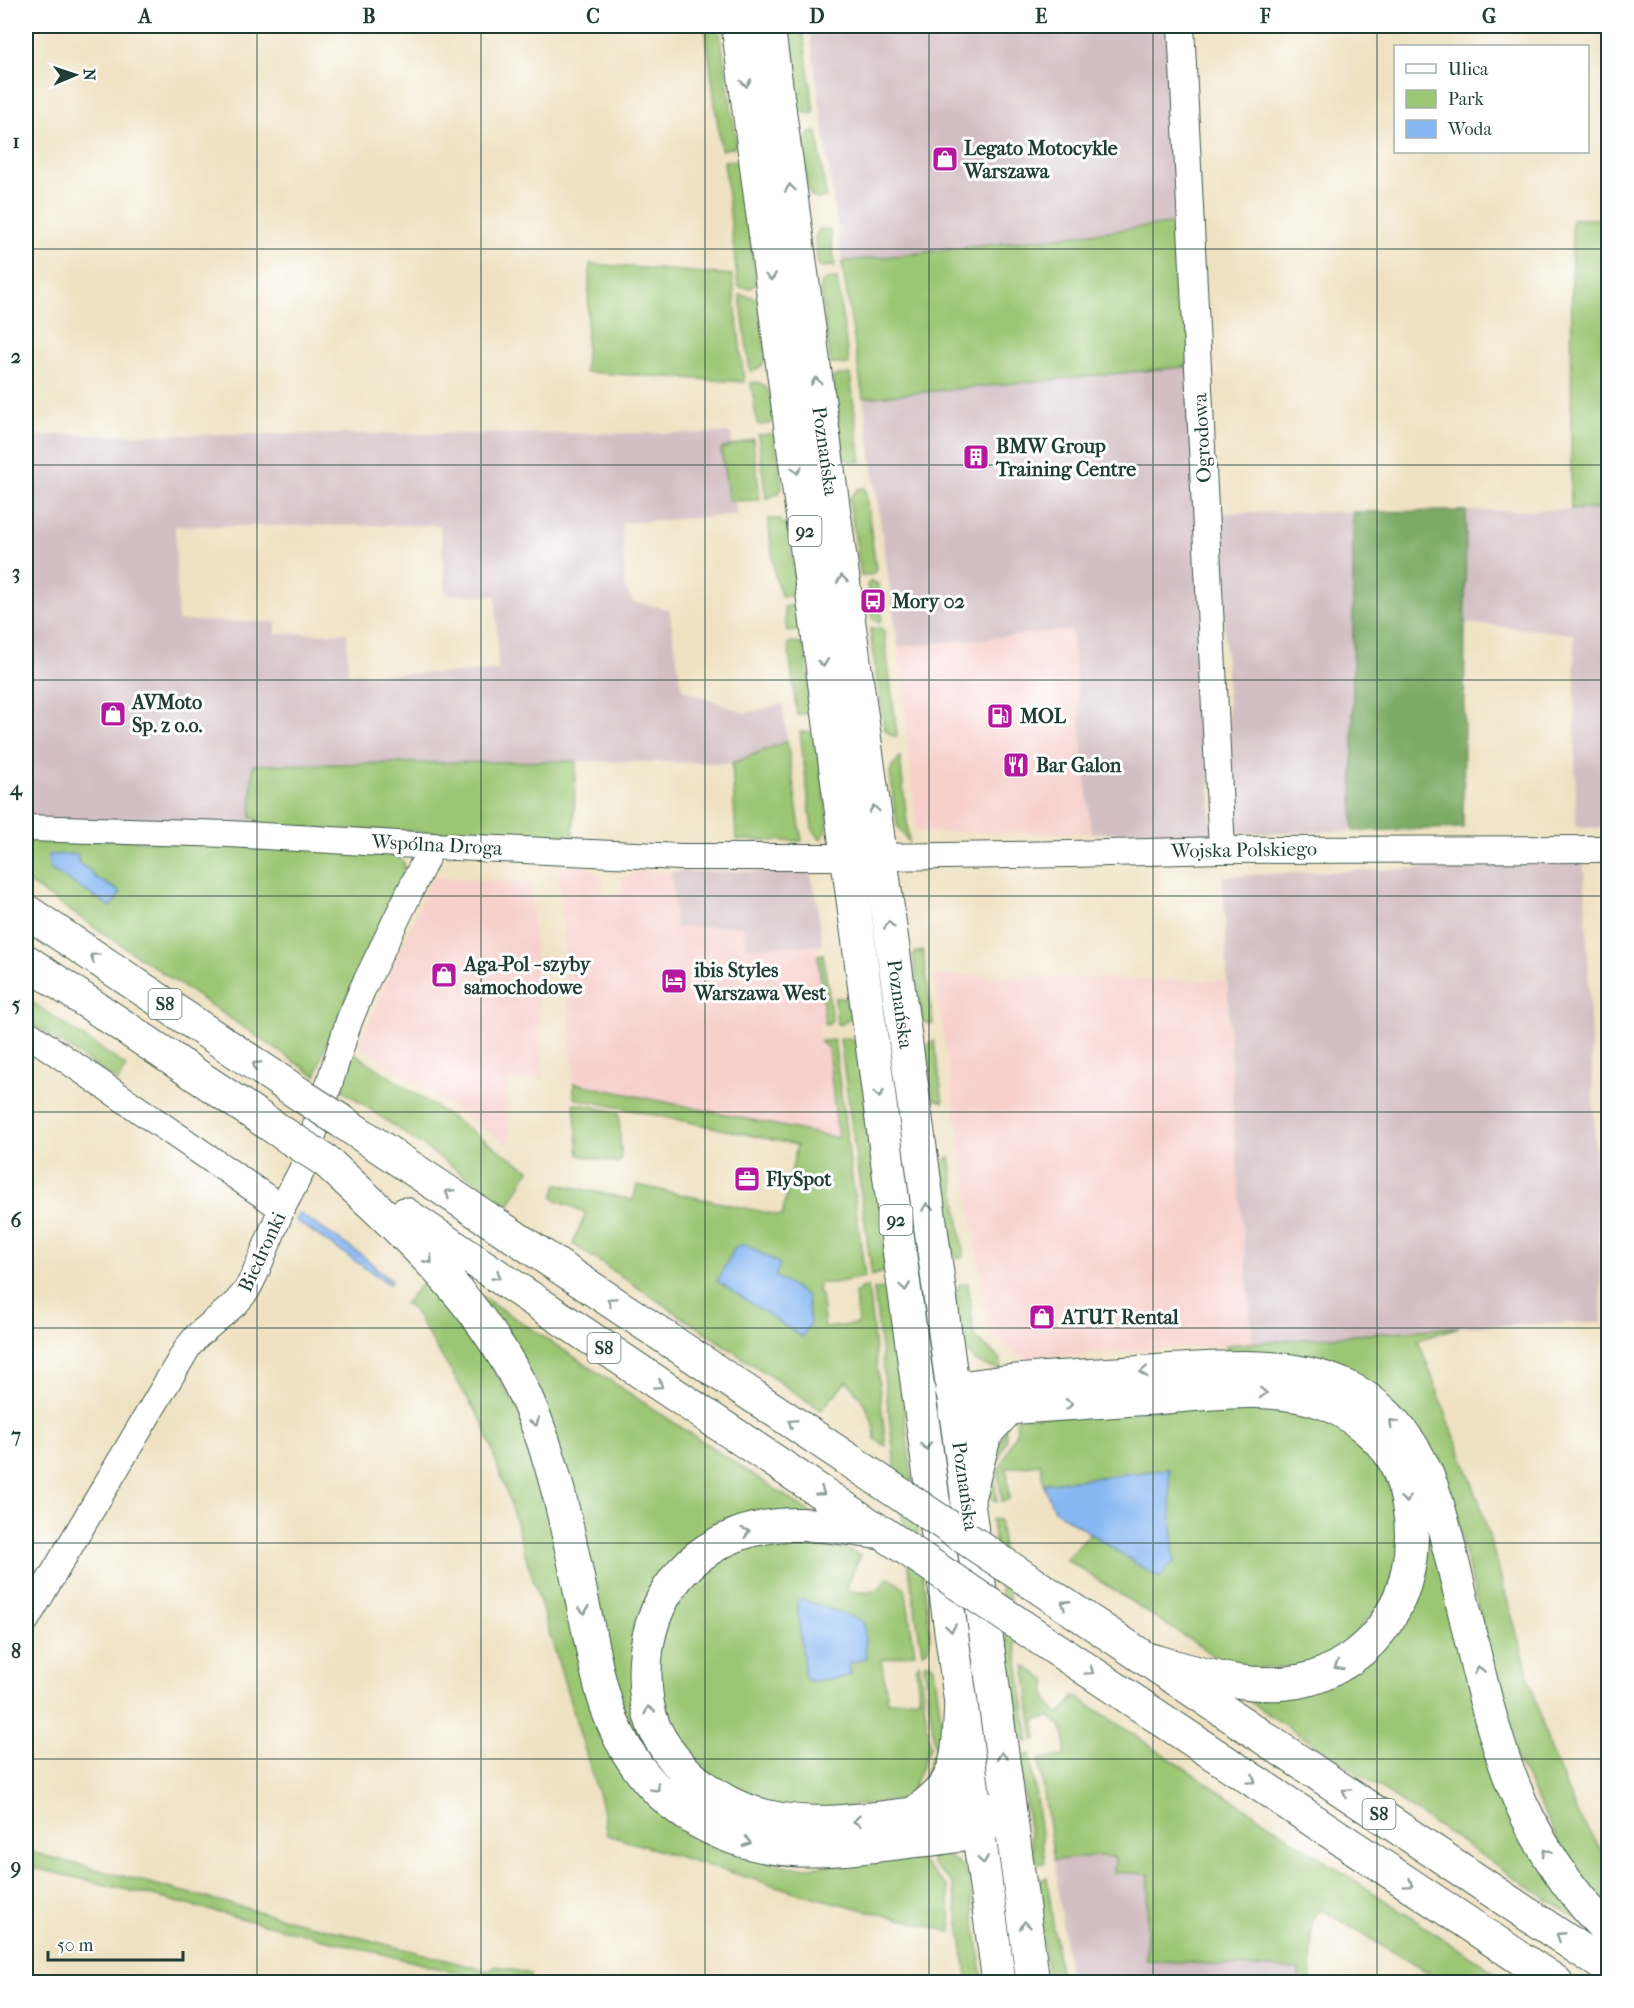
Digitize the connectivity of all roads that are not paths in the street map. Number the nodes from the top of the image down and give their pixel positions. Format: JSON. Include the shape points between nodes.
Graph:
{"nodes":[{"id":1,"x":738,"y":26,"type":"edge"},
{"id":2,"x":768,"y":26,"type":"edge"},
{"id":3,"x":1181,"y":26,"type":"edge"},
{"id":4,"x":26,"y":828,"type":"edge"},
{"id":5,"x":432,"y":846,"type":"junction"},
{"id":6,"x":1608,"y":849,"type":"edge"},
{"id":7,"x":1222,"y":850,"type":"junction"},
{"id":8,"x":848,"y":857,"type":"junction"},
{"id":9,"x":880,"y":857,"type":"junction"},
{"id":10,"x":26,"y":911,"type":"edge"},
{"id":11,"x":26,"y":961,"type":"edge"},
{"id":12,"x":26,"y":1032,"type":"edge"},
{"id":13,"x":326,"y":1161,"type":"junction"},
{"id":14,"x":282,"y":1208,"type":"junction"},
{"id":15,"x":953,"y":1401,"type":"junction"},
{"id":16,"x":921,"y":1405,"type":"junction"},
{"id":17,"x":1010,"y":1407,"type":"junction"},
{"id":18,"x":967,"y":1503,"type":"junction"},
{"id":19,"x":883,"y":1533,"type":"junction"},
{"id":20,"x":26,"y":1620,"type":"edge"},
{"id":21,"x":1150,"y":1659,"type":"junction"},
{"id":22,"x":961,"y":1703,"type":"junction"},
{"id":23,"x":915,"y":1813,"type":"junction"},
{"id":24,"x":1011,"y":1814,"type":"junction"},
{"id":25,"x":977,"y":1818,"type":"junction"},
{"id":26,"x":1608,"y":1931,"type":"edge"},
{"id":27,"x":1608,"y":1968,"type":"edge"},
{"id":28,"x":999,"y":1983,"type":"edge"},
{"id":29,"x":1033,"y":1983,"type":"edge"},
{"id":30,"x":1556,"y":1983,"type":"edge"}],
"edges":[{"from":1,"to":8,"type":"main road","name":"Poznańska","number":"92","one_way":true},
{"from":9,"to":2,"type":"main road","name":"Poznańska","number":"92","one_way":true},
{"from":3,"to":7,"type":"street","name":"Ogrodowa"},
{"from":4,"to":5,"type":"street","name":"Wspólna Droga"},
{"from":5,"to":8,"type":"street","name":"Wspólna Droga","via":[[681,856]]},
{"from":5,"to":14,"type":"street","name":"Biedronki","via":[[349,1021],[302,1170]]},
{"from":6,"to":7,"type":"street","name":"Wojska Polskiego"},
{"from":7,"to":9,"type":"street","name":"Wojska Polskiego"},
{"from":8,"to":16,"type":"main road","name":"Poznańska","number":"92","one_way":true},
{"from":15,"to":9,"type":"main road","name":"Poznańska","number":"92","one_way":true},
{"from":21,"to":10,"type":"main road","number":"S8","one_way":true,"bridge":true},
{"from":11,"to":13,"type":"main road","number":"S8","bridge":true},
{"from":12,"to":14,"type":"street"},
{"from":13,"to":19,"type":"main road","number":"S8","one_way":true},
{"from":13,"to":25,"type":"main road","one_way":true,"via":[[418,1247],[465,1300],[508,1362],[546,1452],[613,1722],[643,1775],[667,1800],[693,1819],[732,1837],[758,1845],[818,1851],[951,1836]]},
{"from":14,"to":20,"type":"street","name":"Biedronki","via":[[247,1290],[188,1347]]},
{"from":15,"to":16,"type":"main road"},
{"from":15,"to":17,"type":"main road"},
{"from":15,"to":18,"type":"main road","name":"Poznańska","number":"92"},
{"from":26,"to":15,"type":"main road","one_way":true,"via":[[1571,1888],[1529,1822],[1497,1738],[1442,1519],[1426,1471],[1405,1436],[1369,1400],[1348,1387],[1319,1377],[1236,1368],[1008,1380]]},
{"from":16,"to":22,"type":"main road","name":"Poznańska","number":"92","one_way":true},
{"from":17,"to":18,"type":"main road","via":[[984,1438]]},
{"from":17,"to":21,"type":"main road","one_way":true,"via":[[1236,1392],[1286,1394],[1325,1403],[1358,1422],[1395,1462],[1406,1495],[1412,1554],[1400,1600],[1362,1651],[1323,1674],[1266,1685],[1230,1681]]},
{"from":24,"to":18,"type":"main road","name":"Poznańska","number":"92","one_way":true},
{"from":23,"to":19,"type":"main road","one_way":true,"via":[[856,1821],[795,1822],[731,1804],[695,1782],[672,1758],[654,1726],[645,1694],[645,1649],[654,1617],[668,1587],[694,1558],[716,1544],[764,1527],[808,1524]]},
{"from":19,"to":30,"type":"main road","number":"S8","one_way":true,"bridge":true},
{"from":27,"to":21,"type":"main road","number":"S8","one_way":true},
{"from":22,"to":23,"type":"main road","via":[[950,1778]]},
{"from":22,"to":25,"type":"main road","name":"Poznańska"},
{"from":23,"to":25,"type":"main road"},
{"from":24,"to":25,"type":"main road"},
{"from":29,"to":24,"type":"main road","name":"Poznańska","one_way":true},
{"from":25,"to":28,"type":"main road","name":"Poznańska","one_way":true}]}
